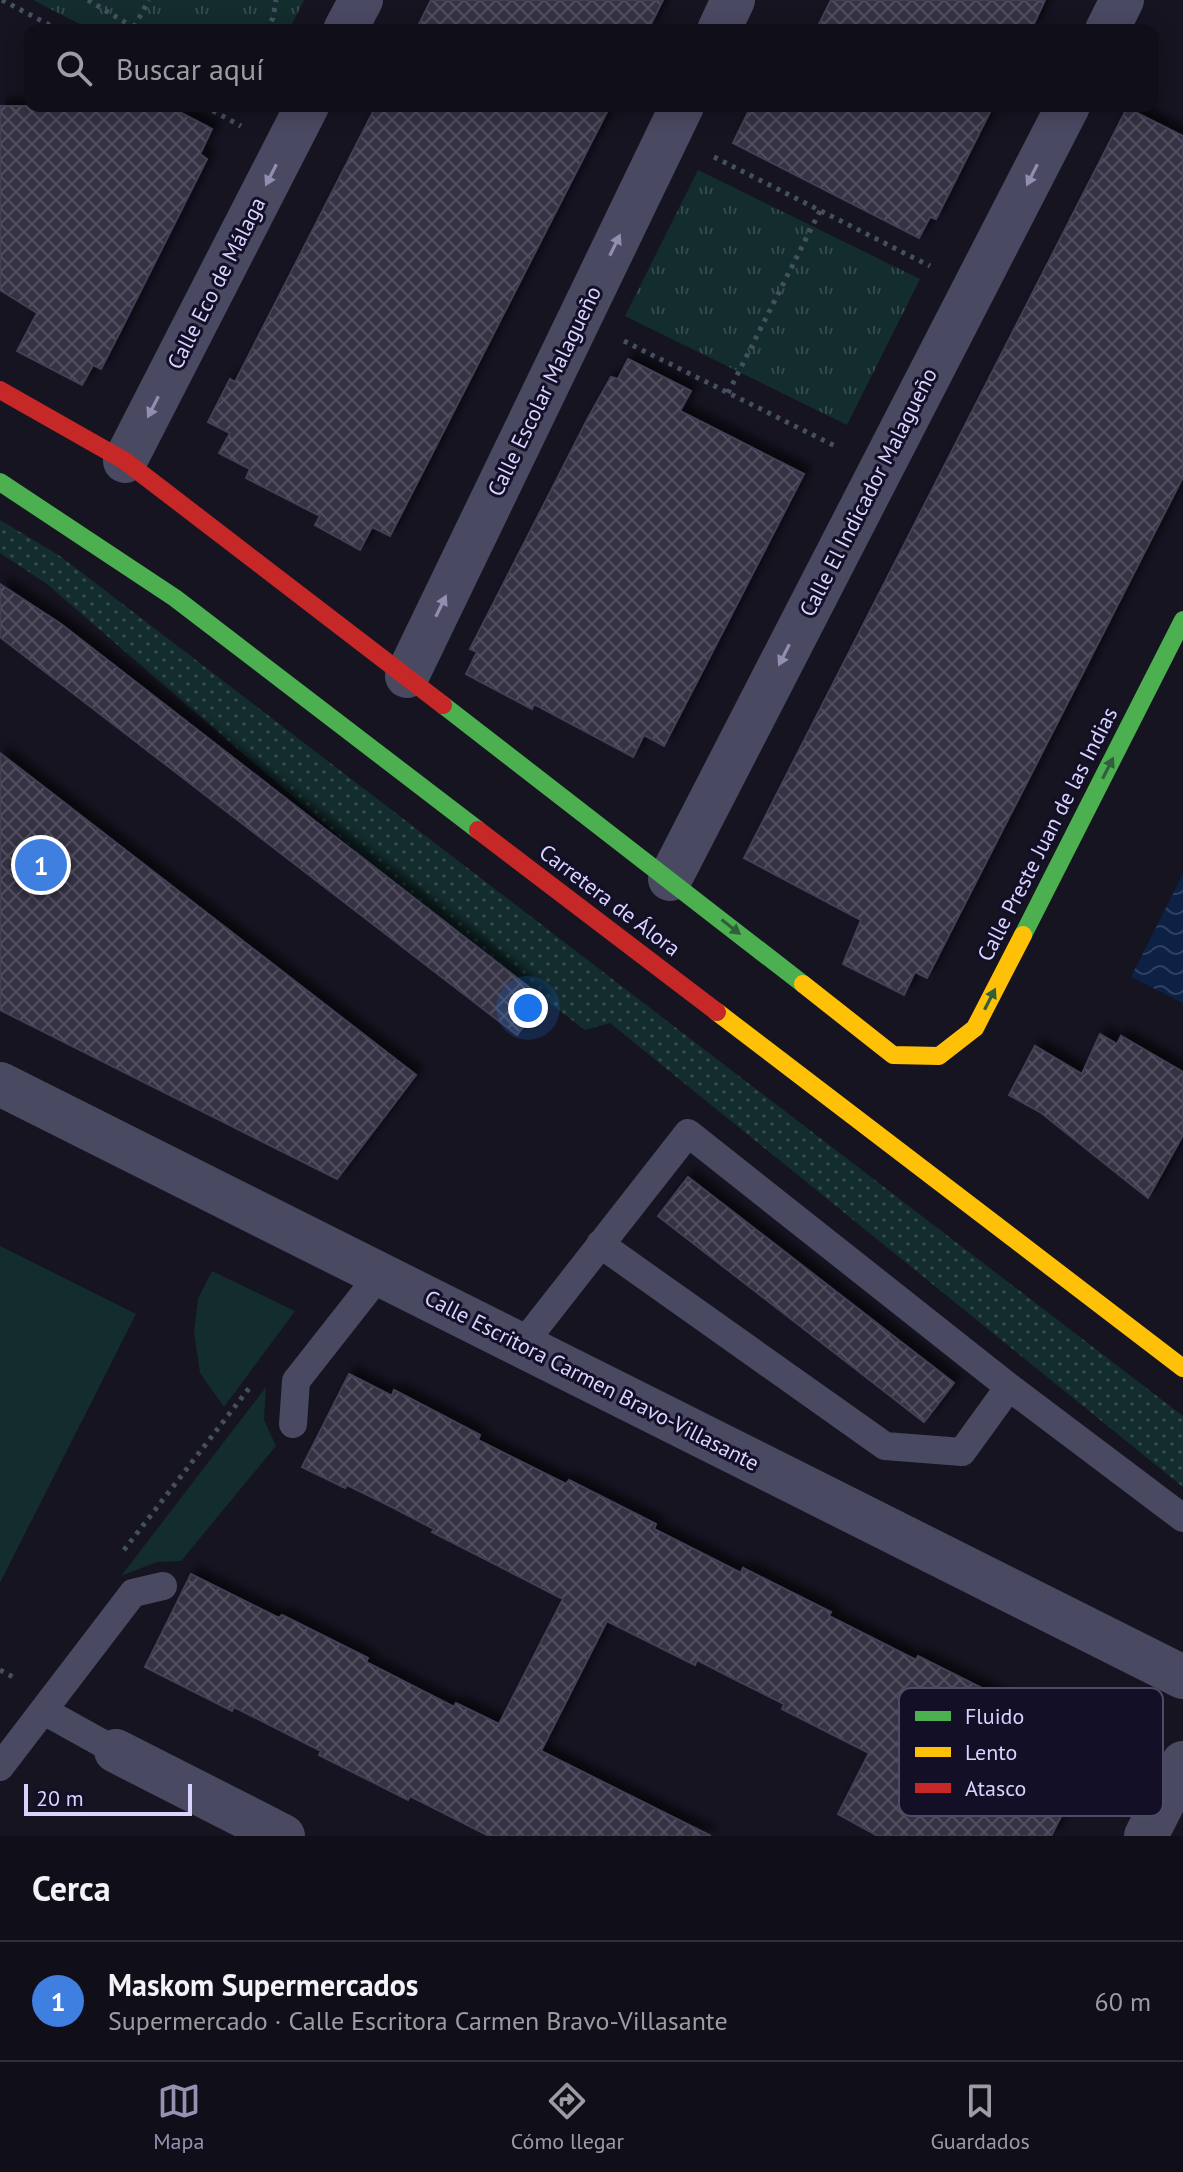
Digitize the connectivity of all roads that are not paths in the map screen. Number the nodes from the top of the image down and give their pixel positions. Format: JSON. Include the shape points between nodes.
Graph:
{"nodes":[{"id":1,"x":361,"y":0,"type":"edge"},
{"id":2,"x":733,"y":0,"type":"edge"},
{"id":3,"x":1122,"y":0,"type":"edge"},
{"id":4,"x":348,"y":24,"type":"edge"},
{"id":5,"x":722,"y":24,"type":"edge"},
{"id":6,"x":1110,"y":24,"type":"edge"},
{"id":7,"x":304,"y":112,"type":"edge"},
{"id":8,"x":1065,"y":112,"type":"edge"},
{"id":9,"x":675,"y":120,"type":"edge"},
{"id":10,"x":0,"y":390,"type":"edge"},
{"id":11,"x":125,"y":461,"type":"junction"},
{"id":12,"x":0,"y":482,"type":"edge"},
{"id":13,"x":1183,"y":620,"type":"edge"},
{"id":14,"x":407,"y":676,"type":"junction"},
{"id":15,"x":670,"y":879,"type":"junction"},
{"id":16,"x":0,"y":1084,"type":"edge"},
{"id":17,"x":600,"y":1244,"type":"junction"},
{"id":18,"x":380,"y":1274,"type":"junction"},
{"id":19,"x":522,"y":1345,"type":"junction"},
{"id":20,"x":1183,"y":1368,"type":"edge"},
{"id":21,"x":1009,"y":1387,"type":"junction"},
{"id":22,"x":293,"y":1424,"type":"dead end"},
{"id":23,"x":1183,"y":1518,"type":"edge"},
{"id":24,"x":163,"y":1586,"type":"dead end"},
{"id":25,"x":1183,"y":1677,"type":"edge"},
{"id":26,"x":44,"y":1711,"type":"junction"},
{"id":27,"x":116,"y":1751,"type":"joint"},
{"id":28,"x":1183,"y":1763,"type":"edge"},
{"id":29,"x":0,"y":1767,"type":"edge"},
{"id":30,"x":1163,"y":1802,"type":"edge"},
{"id":31,"x":1156,"y":1816,"type":"edge"},
{"id":32,"x":283,"y":1836,"type":"edge"},
{"id":33,"x":1146,"y":1836,"type":"edge"}],
"edges":[{"from":1,"to":4,"type":"street"},
{"from":2,"to":5,"type":"street"},
{"from":3,"to":6,"type":"street"},
{"from":7,"to":11,"type":"street","name":"Calle Eco de Málaga","one_way":true},
{"from":8,"to":15,"type":"street","name":"Calle El Indicador Malagueño","one_way":true},
{"from":14,"to":9,"type":"street","name":"Calle Escolar Malagueño","one_way":true},
{"from":10,"to":11,"type":"street"},
{"from":11,"to":14,"type":"street"},
{"from":12,"to":20,"type":"street","name":"Carretera de Álora","via":[[175,598]]},
{"from":15,"to":13,"type":"street","name":"Calle Preste Juan de las Indias","one_way":true,"via":[[893,1055],[939,1056],[975,1028]]},
{"from":14,"to":15,"type":"street"},
{"from":16,"to":18,"type":"street","name":"Calle Escritora Carmen Bravo-Villasante"},
{"from":17,"to":19,"type":"lane"},
{"from":17,"to":21,"type":"lane","via":[[885,1446],[962,1452]]},
{"from":17,"to":21,"type":"lane","via":[[688,1133]]},
{"from":18,"to":19,"type":"street","name":"Calle Escritora Carmen Bravo-Villasante"},
{"from":18,"to":22,"type":"lane","via":[[296,1381]]},
{"from":19,"to":25,"type":"street","name":"Calle Escritora Carmen Bravo-Villasante"},
{"from":21,"to":23,"type":"lane"},
{"from":24,"to":26,"type":"lane","via":[[133,1593]]},
{"from":26,"to":27,"type":"lane"},
{"from":26,"to":29,"type":"lane"},
{"from":27,"to":32,"type":"street"},
{"from":28,"to":30,"type":"street"},
{"from":31,"to":33,"type":"street"}]}
